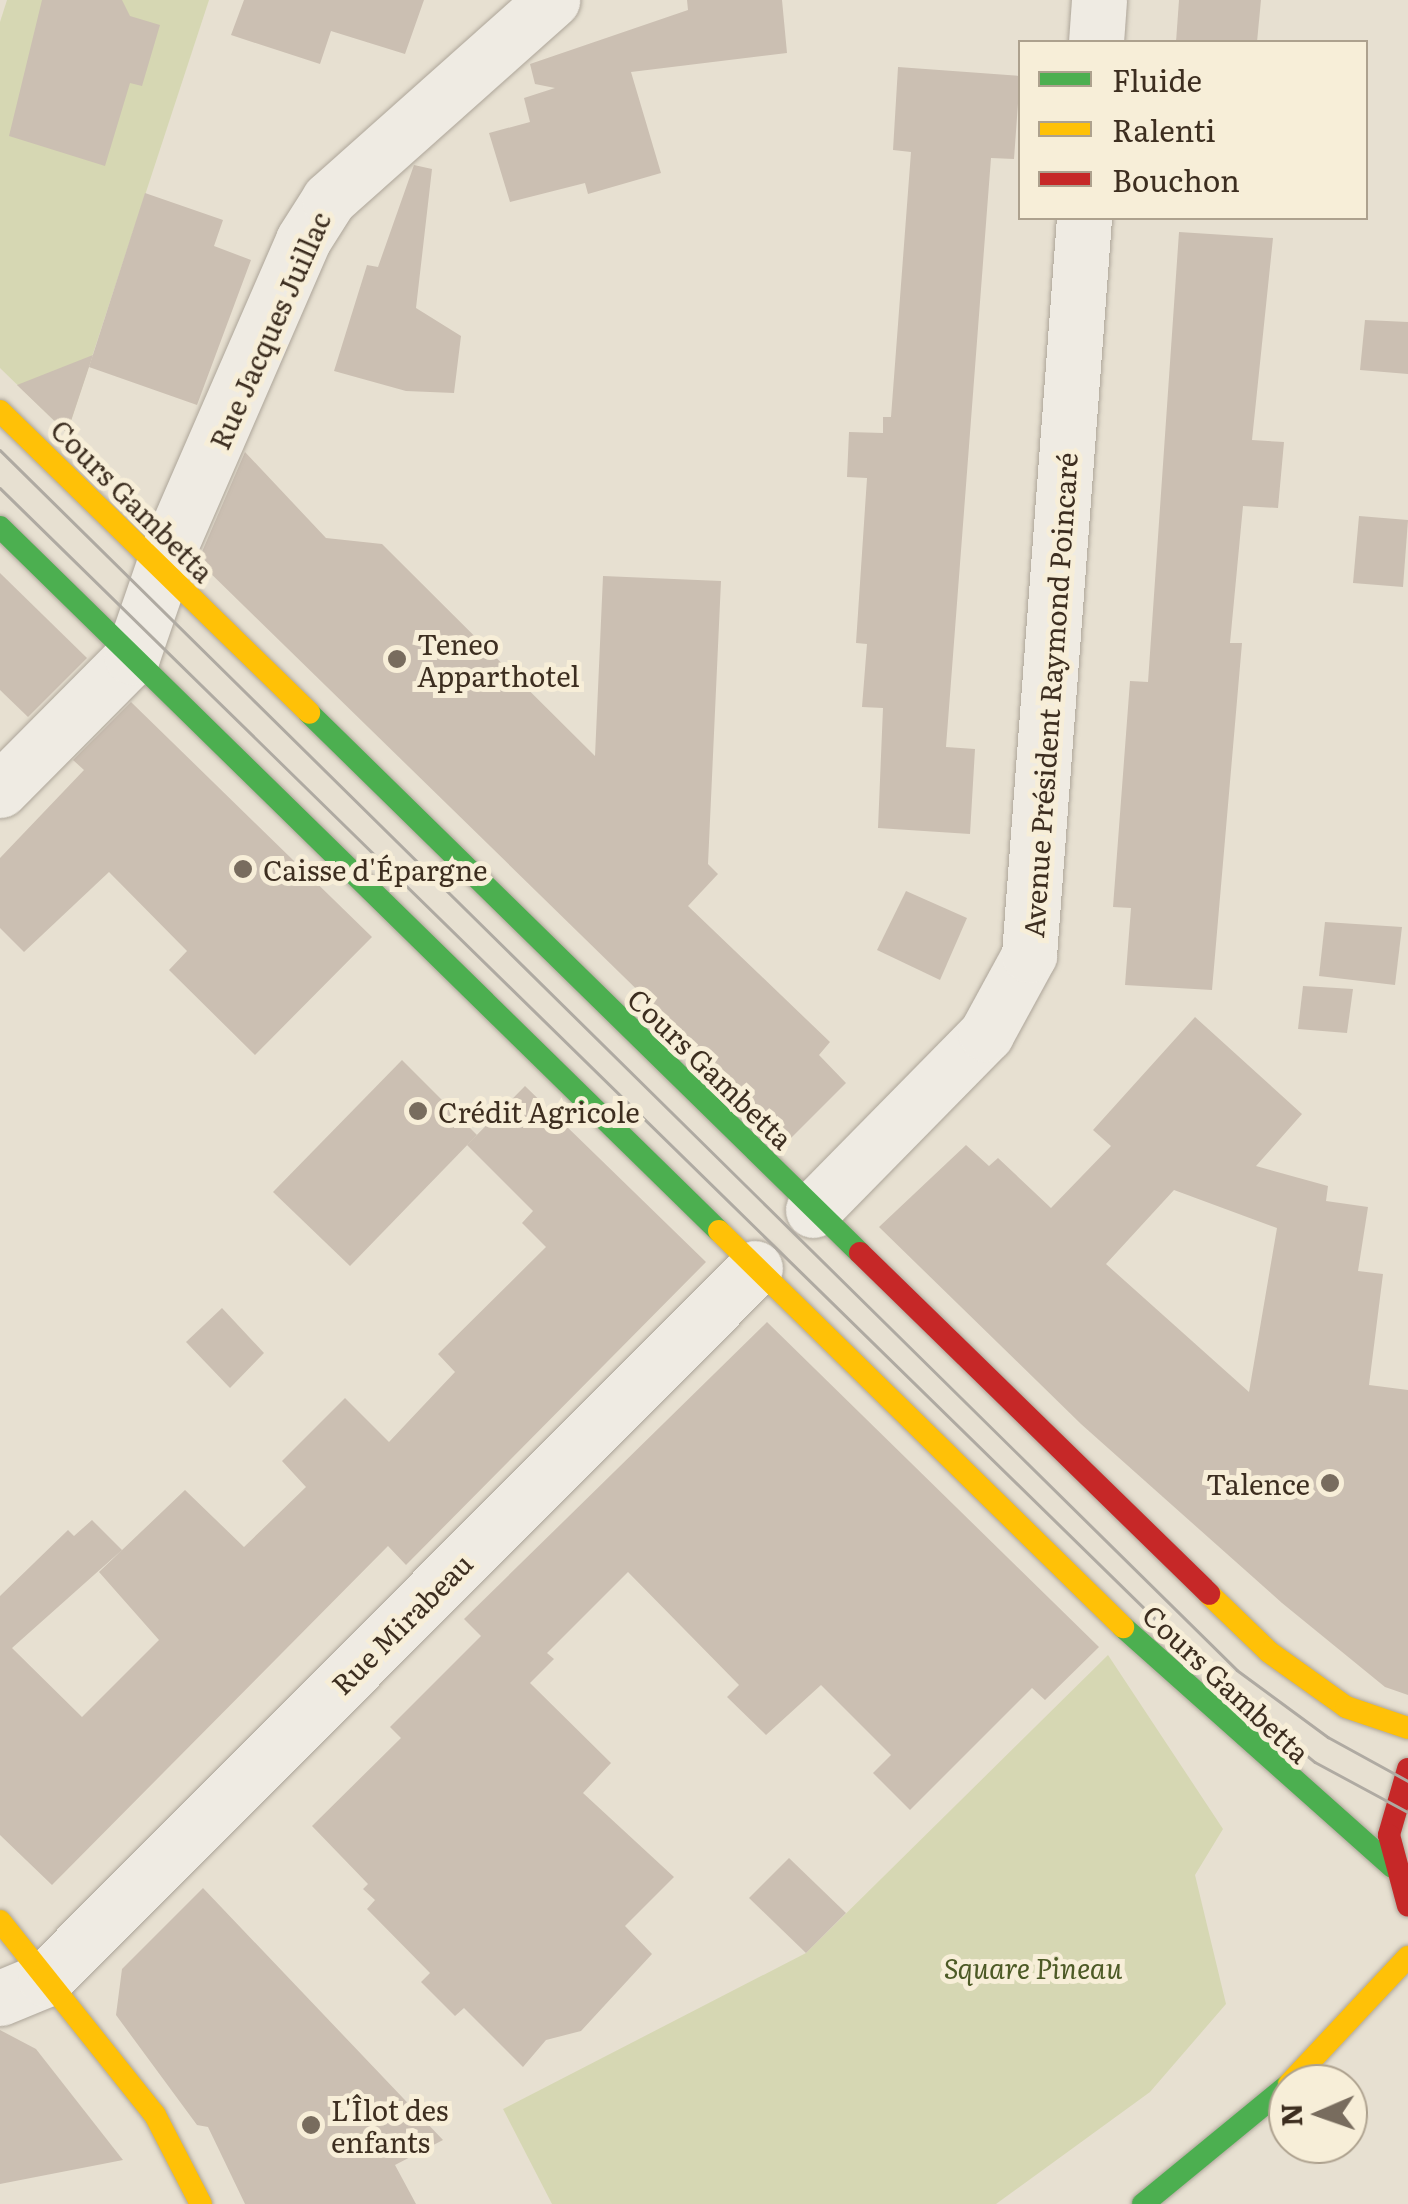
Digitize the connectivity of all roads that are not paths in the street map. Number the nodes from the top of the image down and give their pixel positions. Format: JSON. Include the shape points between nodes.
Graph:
{"nodes":[{"id":1,"x":552,"y":0,"type":"edge"},
{"id":2,"x":1099,"y":0,"type":"edge"},
{"id":3,"x":1096,"y":40,"type":"edge"},
{"id":4,"x":1084,"y":220,"type":"edge"},
{"id":5,"x":0,"y":411,"type":"edge"},
{"id":6,"x":0,"y":527,"type":"edge"},
{"id":7,"x":160,"y":570,"type":"junction"},
{"id":8,"x":132,"y":657,"type":"junction"},
{"id":9,"x":0,"y":790,"type":"edge"},
{"id":10,"x":813,"y":1210,"type":"junction"},
{"id":11,"x":755,"y":1268,"type":"junction"},
{"id":12,"x":1408,"y":1728,"type":"edge"},
{"id":13,"x":1408,"y":1770,"type":"edge"},
{"id":14,"x":1392,"y":1868,"type":"junction"},
{"id":15,"x":1408,"y":1906,"type":"edge"},
{"id":16,"x":0,"y":1921,"type":"edge"},
{"id":17,"x":1408,"y":1957,"type":"edge"},
{"id":18,"x":23,"y":1989,"type":"edge"},
{"id":19,"x":1307,"y":2064,"type":"edge"},
{"id":20,"x":1268,"y":2101,"type":"edge"},
{"id":21,"x":201,"y":2204,"type":"edge"},
{"id":22,"x":1143,"y":2204,"type":"edge"}],
"edges":[{"from":1,"to":7,"type":"street","name":"Rue Jacques Juillac","via":[[329,198],[303,240]]},
{"from":2,"to":3,"type":"street"},
{"from":4,"to":10,"type":"street","name":"Avenue Président Raymond Poincaré","via":[[1029,955],[986,1034]]},
{"from":5,"to":7,"type":"main road","name":"Cours Gambetta"},
{"from":6,"to":8,"type":"main road","name":"Cours Gambetta"},
{"from":7,"to":8,"type":"street","name":"Rue Jacques Juillac"},
{"from":7,"to":10,"type":"main road","name":"Cours Gambetta"},
{"from":8,"to":9,"type":"street"},
{"from":8,"to":11,"type":"main road","name":"Cours Gambetta"},
{"from":10,"to":12,"type":"main road","name":"Cours Gambetta","via":[[1270,1652],[1346,1707]]},
{"from":11,"to":14,"type":"main road","name":"Cours Gambetta","via":[[1211,1712]]},
{"from":11,"to":18,"type":"street","name":"Rue Mirabeau"},
{"from":13,"to":14,"type":"main road","via":[[1393,1804]]},
{"from":14,"to":15,"type":"main road"},
{"from":16,"to":18,"type":"main road"},
{"from":17,"to":19,"type":"main road"},
{"from":18,"to":21,"type":"main road","via":[[155,2114]]},
{"from":20,"to":22,"type":"main road"}]}
